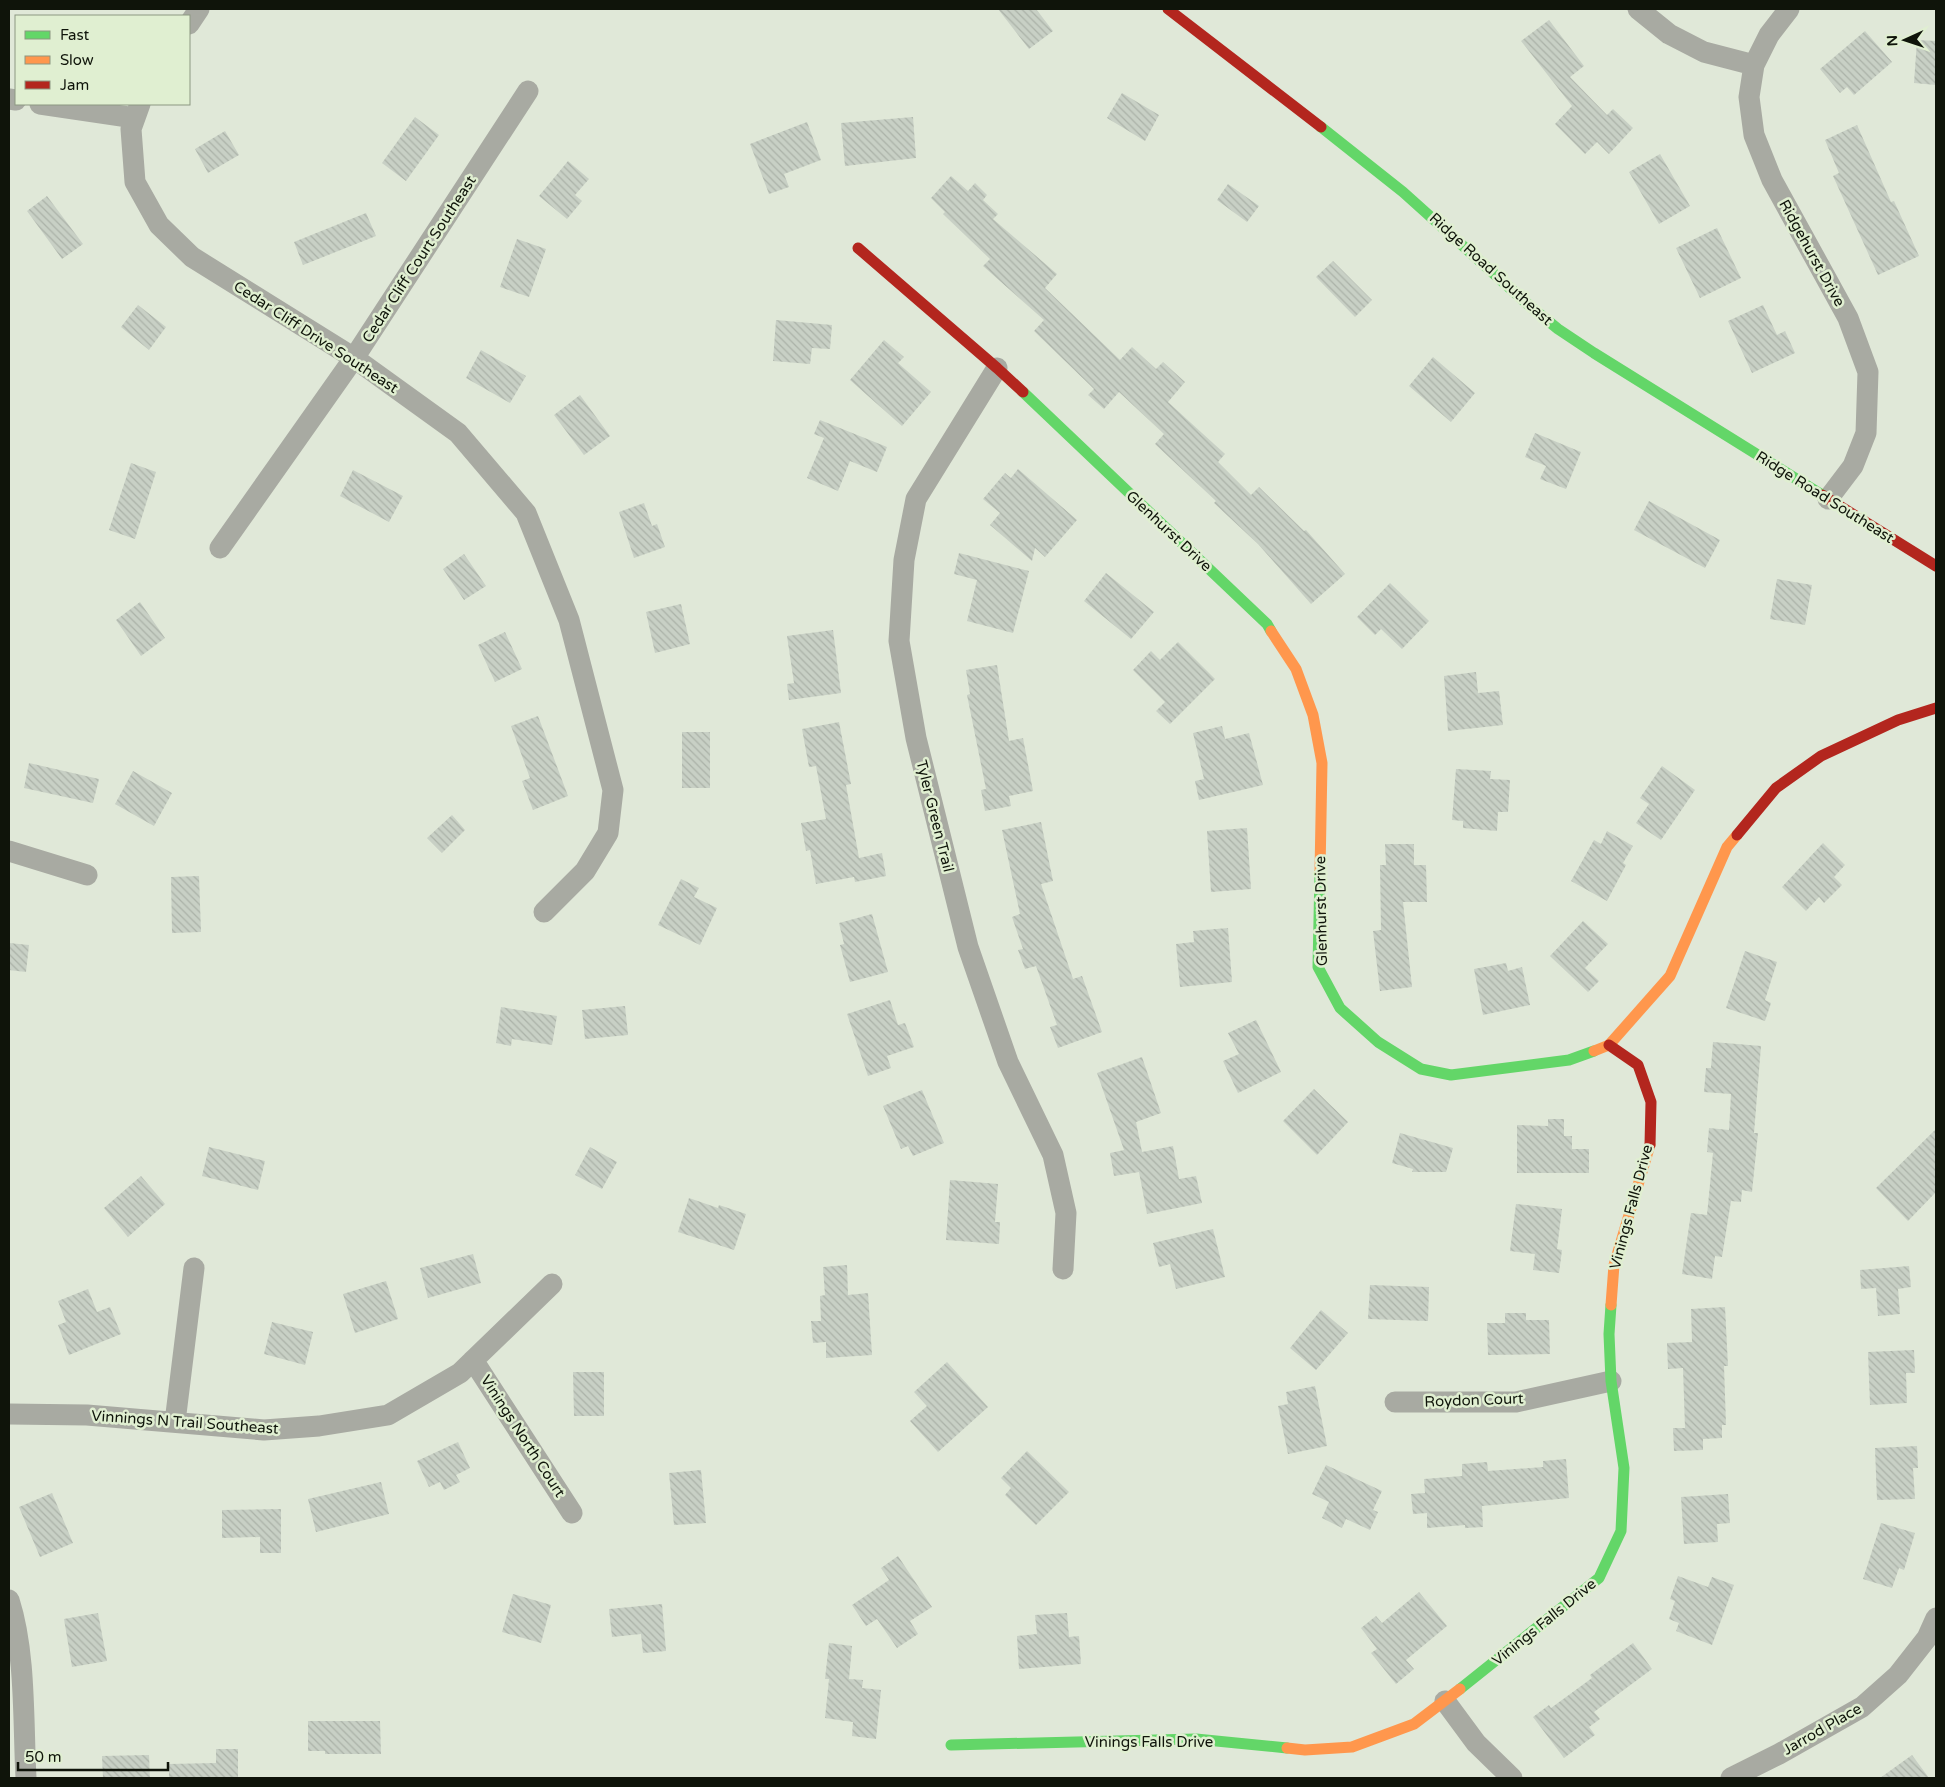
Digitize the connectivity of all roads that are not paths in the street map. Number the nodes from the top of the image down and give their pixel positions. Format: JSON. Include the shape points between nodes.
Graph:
{"nodes":[{"id":1,"x":199,"y":9,"type":"edge"},
{"id":2,"x":1168,"y":9,"type":"edge"},
{"id":3,"x":1638,"y":9,"type":"edge"},
{"id":4,"x":1788,"y":9,"type":"edge"},
{"id":5,"x":190,"y":22,"type":"edge"},
{"id":6,"x":1754,"y":65,"type":"junction"},
{"id":7,"x":528,"y":92,"type":"dead end"},
{"id":8,"x":54,"y":105,"type":"edge"},
{"id":9,"x":138,"y":111,"type":"edge"},
{"id":10,"x":858,"y":248,"type":"dead end"},
{"id":11,"x":354,"y":358,"type":"junction"},
{"id":12,"x":997,"y":368,"type":"junction"},
{"id":13,"x":1828,"y":499,"type":"junction"},
{"id":14,"x":220,"y":548,"type":"dead end"},
{"id":15,"x":1936,"y":566,"type":"edge"},
{"id":16,"x":1936,"y":708,"type":"edge"},
{"id":17,"x":9,"y":851,"type":"edge"},
{"id":18,"x":87,"y":875,"type":"dead end"},
{"id":19,"x":544,"y":912,"type":"dead end"},
{"id":20,"x":1610,"y":1045,"type":"junction"},
{"id":21,"x":194,"y":1268,"type":"dead end"},
{"id":22,"x":1063,"y":1269,"type":"dead end"},
{"id":23,"x":552,"y":1284,"type":"dead end"},
{"id":24,"x":474,"y":1360,"type":"junction"},
{"id":25,"x":1611,"y":1381,"type":"junction"},
{"id":26,"x":1395,"y":1402,"type":"dead end"},
{"id":27,"x":9,"y":1414,"type":"edge"},
{"id":28,"x":174,"y":1422,"type":"junction"},
{"id":29,"x":572,"y":1513,"type":"dead end"},
{"id":30,"x":9,"y":1600,"type":"edge"},
{"id":31,"x":1936,"y":1618,"type":"edge"},
{"id":32,"x":1446,"y":1701,"type":"junction"},
{"id":33,"x":952,"y":1745,"type":"dead end"},
{"id":34,"x":26,"y":1778,"type":"edge"},
{"id":35,"x":1512,"y":1778,"type":"edge"},
{"id":36,"x":1731,"y":1778,"type":"edge"}],
"edges":[{"from":1,"to":5,"type":"street"},
{"from":2,"to":13,"type":"street","name":"Ridge Road Southeast","via":[[1381,173],[1554,325]]},
{"from":3,"to":6,"type":"street","via":[[1669,34],[1704,52]]},
{"from":4,"to":6,"type":"street","name":"Ridgehurst Drive","via":[[1769,35]]},
{"from":6,"to":13,"type":"street","name":"Ridgehurst Drive","via":[[1749,96],[1754,135],[1772,180],[1848,318],[1868,372],[1866,433],[1853,466]]},
{"from":7,"to":11,"type":"street","name":"Cedar Cliff Court Southeast"},
{"from":8,"to":9,"type":"street"},
{"from":9,"to":11,"type":"street","name":"Cedar Cliff Drive Southeast","via":[[131,129],[135,182],[158,225],[192,257]]},
{"from":10,"to":12,"type":"street","name":"Glenhurst Drive"},
{"from":11,"to":14,"type":"street","name":"Cedar Cliff Court Southeast"},
{"from":11,"to":19,"type":"street","name":"Cedar Cliff Drive Southeast","via":[[458,433],[526,513],[569,620],[613,790],[608,832],[585,871]]},
{"from":12,"to":20,"type":"street","name":"Glenhurst Drive","via":[[1267,624],[1296,669],[1313,715],[1322,763],[1318,967],[1340,1008],[1378,1042],[1421,1068],[1451,1075],[1568,1060]]},
{"from":12,"to":22,"type":"street","name":"Tyler Green Trail","via":[[916,499],[904,560],[899,641],[916,738],[968,947],[1008,1062],[1052,1155],[1066,1213]]},
{"from":13,"to":15,"type":"street","name":"Ridge Road Southeast"},
{"from":16,"to":20,"type":"street","name":"Glenhurst Drive","via":[[1898,720],[1822,756],[1776,788],[1727,847],[1670,976]]},
{"from":17,"to":18,"type":"street"},
{"from":20,"to":25,"type":"street","name":"Vinings Falls Drive","via":[[1638,1065],[1651,1102],[1650,1148],[1614,1265],[1609,1334]]},
{"from":21,"to":28,"type":"street"},
{"from":23,"to":24,"type":"street","name":"Vinnings N Trail Southeast"},
{"from":24,"to":28,"type":"street","name":"Vinnings N Trail Southeast","via":[[460,1373],[388,1415],[319,1426],[264,1430]]},
{"from":24,"to":29,"type":"street","name":"Vinings North Court"},
{"from":25,"to":26,"type":"street","name":"Roydon Court","via":[[1516,1402]]},
{"from":25,"to":32,"type":"street","name":"Vinings Falls Drive","via":[[1624,1468],[1621,1530],[1599,1578]]},
{"from":27,"to":28,"type":"street","name":"Vinnings N Trail Southeast","via":[[87,1415]]},
{"from":30,"to":34,"type":"street","via":[[20,1658]]},
{"from":31,"to":36,"type":"street","name":"Jarrod Place","via":[[1927,1638],[1898,1675],[1862,1707]]},
{"from":32,"to":33,"type":"street","name":"Vinings Falls Drive","via":[[1414,1724],[1352,1747],[1306,1750],[1196,1740]]},
{"from":32,"to":35,"type":"street","via":[[1476,1743]]}]}
